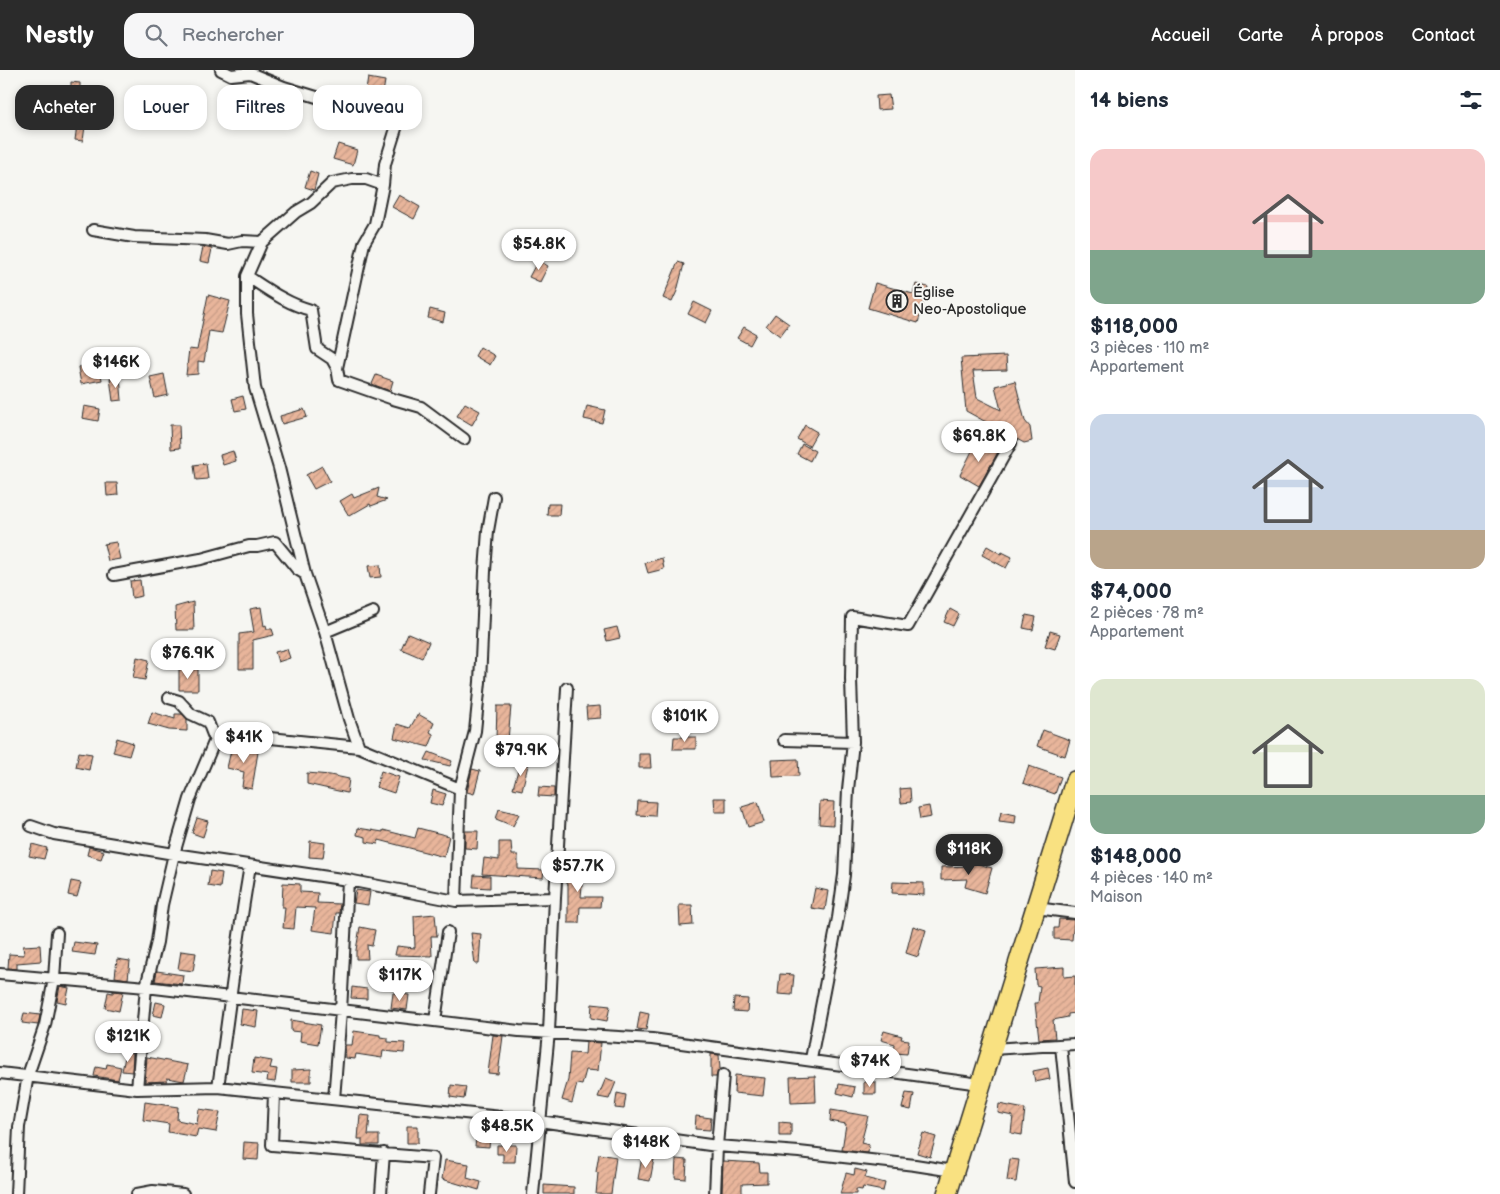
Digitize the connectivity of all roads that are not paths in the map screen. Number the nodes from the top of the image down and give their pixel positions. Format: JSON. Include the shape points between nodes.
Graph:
{"nodes":[{"id":1,"x":221,"y":70,"type":"edge"},
{"id":2,"x":383,"y":185,"type":"junction"},
{"id":3,"x":93,"y":230,"type":"dead end"},
{"id":4,"x":262,"y":242,"type":"junction"},
{"id":5,"x":246,"y":276,"type":"junction"},
{"id":6,"x":337,"y":368,"type":"junction"},
{"id":7,"x":464,"y":439,"type":"dead end"},
{"id":8,"x":1011,"y":443,"type":"dead end"},
{"id":9,"x":494,"y":497,"type":"dead end"},
{"id":10,"x":305,"y":574,"type":"junction"},
{"id":11,"x":114,"y":575,"type":"dead end"},
{"id":12,"x":373,"y":612,"type":"dead end"},
{"id":13,"x":324,"y":632,"type":"junction"},
{"id":14,"x":566,"y":688,"type":"dead end"},
{"id":15,"x":169,"y":698,"type":"dead end"},
{"id":16,"x":215,"y":740,"type":"junction"},
{"id":17,"x":784,"y":740,"type":"dead end"},
{"id":18,"x":853,"y":742,"type":"junction"},
{"id":19,"x":359,"y":748,"type":"junction"},
{"id":20,"x":1075,"y":780,"type":"edge"},
{"id":21,"x":460,"y":789,"type":"junction"},
{"id":22,"x":31,"y":826,"type":"dead end"},
{"id":23,"x":174,"y":854,"type":"junction"},
{"id":24,"x":250,"y":866,"type":"junction"},
{"id":25,"x":348,"y":880,"type":"junction"},
{"id":26,"x":555,"y":898,"type":"junction"},
{"id":27,"x":456,"y":901,"type":"junction"},
{"id":28,"x":1036,"y":908,"type":"junction"},
{"id":29,"x":1075,"y":913,"type":"edge"},
{"id":30,"x":448,"y":932,"type":"dead end"},
{"id":31,"x":57,"y":933,"type":"dead end"},
{"id":32,"x":0,"y":974,"type":"edge"},
{"id":33,"x":54,"y":979,"type":"junction"},
{"id":34,"x":146,"y":987,"type":"junction"},
{"id":35,"x":231,"y":998,"type":"junction"},
{"id":36,"x":341,"y":1011,"type":"junction"},
{"id":37,"x":435,"y":1021,"type":"junction"},
{"id":38,"x":549,"y":1032,"type":"junction"},
{"id":39,"x":1075,"y":1044,"type":"edge"},
{"id":40,"x":1061,"y":1046,"type":"junction"},
{"id":41,"x":992,"y":1049,"type":"junction"},
{"id":42,"x":811,"y":1060,"type":"junction"},
{"id":43,"x":0,"y":1072,"type":"edge"},
{"id":44,"x":28,"y":1075,"type":"junction"},
{"id":45,"x":723,"y":1075,"type":"dead end"},
{"id":46,"x":980,"y":1084,"type":"junction"},
{"id":47,"x":218,"y":1087,"type":"junction"},
{"id":48,"x":137,"y":1089,"type":"junction"},
{"id":49,"x":274,"y":1094,"type":"junction"},
{"id":50,"x":334,"y":1099,"type":"junction"},
{"id":51,"x":539,"y":1121,"type":"junction"},
{"id":52,"x":717,"y":1146,"type":"junction"},
{"id":53,"x":1073,"y":1147,"type":"edge"},
{"id":54,"x":384,"y":1153,"type":"junction"},
{"id":55,"x":953,"y":1171,"type":"junction"},
{"id":56,"x":1075,"y":1182,"type":"edge"},
{"id":57,"x":16,"y":1194,"type":"edge"},
{"id":58,"x":137,"y":1194,"type":"edge"},
{"id":59,"x":183,"y":1194,"type":"edge"},
{"id":60,"x":381,"y":1194,"type":"edge"},
{"id":61,"x":429,"y":1194,"type":"edge"},
{"id":62,"x":533,"y":1194,"type":"edge"},
{"id":63,"x":715,"y":1194,"type":"edge"},
{"id":64,"x":947,"y":1194,"type":"edge"}],
"edges":[{"from":1,"to":2,"type":"street","via":[[231,75],[250,73],[284,87],[398,122],[385,164]]},
{"from":2,"to":4,"type":"street","via":[[366,179],[332,183]]},
{"from":2,"to":6,"type":"street","via":[[375,224],[364,243]]},
{"from":3,"to":4,"type":"street","via":[[134,237],[228,244]]},
{"from":4,"to":5,"type":"street"},
{"from":5,"to":6,"type":"street","via":[[281,298],[311,310],[317,349],[332,359]]},
{"from":5,"to":10,"type":"street","via":[[255,388]]},
{"from":6,"to":7,"type":"street","via":[[340,380],[422,407]]},
{"from":8,"to":18,"type":"street","via":[[908,626],[852,617]]},
{"from":9,"to":21,"type":"street","via":[[488,531],[475,731]]},
{"from":10,"to":11,"type":"street","via":[[275,542]]},
{"from":10,"to":13,"type":"street"},
{"from":12,"to":13,"type":"street"},
{"from":13,"to":19,"type":"street"},
{"from":14,"to":26,"type":"street"},
{"from":15,"to":16,"type":"street","via":[[179,701],[191,714],[208,722]]},
{"from":16,"to":19,"type":"street","via":[[230,734]]},
{"from":16,"to":23,"type":"street","via":[[190,798]]},
{"from":17,"to":18,"type":"street"},
{"from":18,"to":42,"type":"street","via":[[844,875]]},
{"from":19,"to":21,"type":"street"},
{"from":20,"to":28,"type":"highway"},
{"from":21,"to":27,"type":"street"},
{"from":22,"to":23,"type":"street","via":[[54,834]]},
{"from":23,"to":24,"type":"street"},
{"from":23,"to":34,"type":"street"},
{"from":24,"to":25,"type":"street"},
{"from":24,"to":35,"type":"street","via":[[237,938]]},
{"from":25,"to":27,"type":"street"},
{"from":25,"to":36,"type":"street"},
{"from":26,"to":27,"type":"street"},
{"from":26,"to":38,"type":"street"},
{"from":28,"to":29,"type":"street"},
{"from":28,"to":41,"type":"highway"},
{"from":30,"to":37,"type":"street"},
{"from":31,"to":33,"type":"street"},
{"from":32,"to":33,"type":"street"},
{"from":33,"to":34,"type":"street"},
{"from":33,"to":44,"type":"street","via":[[45,1025]]},
{"from":34,"to":35,"type":"street"},
{"from":34,"to":48,"type":"street"},
{"from":35,"to":36,"type":"street"},
{"from":35,"to":47,"type":"street"},
{"from":36,"to":37,"type":"street"},
{"from":36,"to":50,"type":"street"},
{"from":37,"to":38,"type":"street"},
{"from":38,"to":42,"type":"street","via":[[652,1039]]},
{"from":38,"to":51,"type":"street"},
{"from":39,"to":40,"type":"street"},
{"from":40,"to":41,"type":"street"},
{"from":40,"to":53,"type":"street"},
{"from":41,"to":46,"type":"highway"},
{"from":42,"to":46,"type":"street"},
{"from":43,"to":44,"type":"street"},
{"from":44,"to":48,"type":"street"},
{"from":44,"to":57,"type":"street","via":[[18,1127]]},
{"from":45,"to":52,"type":"street"},
{"from":46,"to":55,"type":"highway"},
{"from":47,"to":48,"type":"street"},
{"from":47,"to":49,"type":"street"},
{"from":49,"to":50,"type":"street"},
{"from":49,"to":54,"type":"street","via":[[272,1145]]},
{"from":50,"to":51,"type":"street"},
{"from":51,"to":52,"type":"street"},
{"from":51,"to":62,"type":"street"},
{"from":52,"to":55,"type":"street","via":[[914,1164]]},
{"from":52,"to":63,"type":"street"},
{"from":53,"to":56,"type":"street"},
{"from":54,"to":60,"type":"street"},
{"from":54,"to":61,"type":"street","via":[[433,1158]]},
{"from":55,"to":64,"type":"highway"},
{"from":58,"to":59,"type":"street","via":[[153,1191]]}]}
